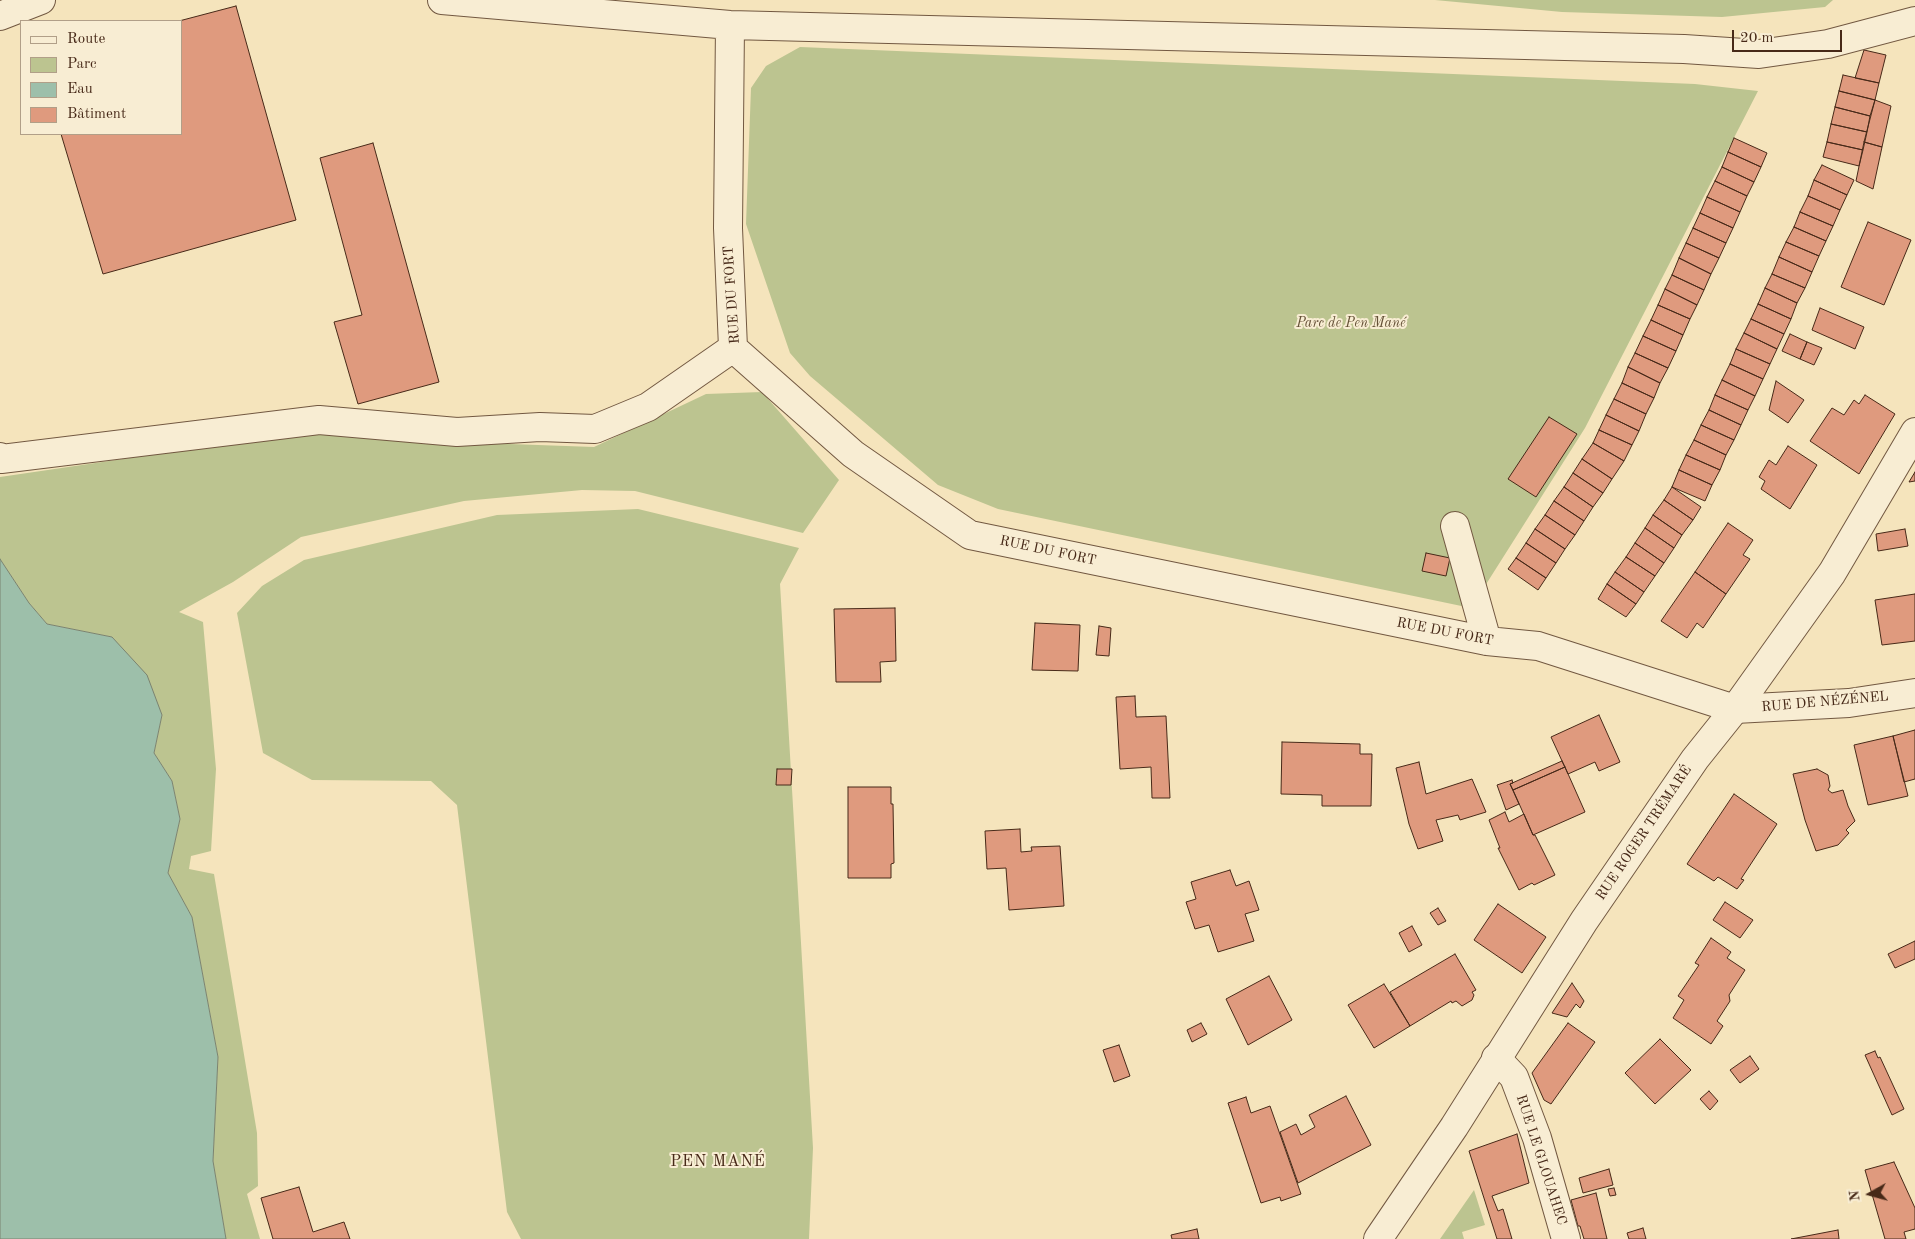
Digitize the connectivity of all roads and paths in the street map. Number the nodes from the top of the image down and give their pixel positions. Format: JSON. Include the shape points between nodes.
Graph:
{"nodes":[{"id":1,"x":41,"y":0,"type":"edge"},
{"id":2,"x":442,"y":0,"type":"edge"},
{"id":3,"x":0,"y":16,"type":"edge"},
{"id":4,"x":1915,"y":21,"type":"edge"},
{"id":5,"x":730,"y":24,"type":"junction"},
{"id":6,"x":733,"y":348,"type":"junction"},
{"id":7,"x":1915,"y":432,"type":"edge"},
{"id":8,"x":0,"y":457,"type":"edge"},
{"id":9,"x":1455,"y":526,"type":"dead end"},
{"id":10,"x":1487,"y":641,"type":"junction"},
{"id":11,"x":1915,"y":693,"type":"edge"},
{"id":12,"x":1735,"y":709,"type":"junction"},
{"id":13,"x":1496,"y":1058,"type":"junction"},
{"id":14,"x":1378,"y":1239,"type":"edge"},
{"id":15,"x":1566,"y":1239,"type":"edge"}],
"edges":[{"from":1,"to":3,"type":"street"},
{"from":2,"to":5,"type":"street"},
{"from":4,"to":5,"type":"street","via":[[1828,44],[1760,54],[1684,49]]},
{"from":5,"to":6,"type":"street","name":"RUE DU FORT","via":[[728,228]]},
{"from":6,"to":8,"type":"street","via":[[648,407],[595,429],[540,427],[457,432],[319,420]]},
{"from":6,"to":10,"type":"street","name":"RUE DU FORT","via":[[853,454],[970,535]]},
{"from":7,"to":12,"type":"street","name":"RUE ROGER TRÉMARÉ","via":[[1832,573]]},
{"from":9,"to":10,"type":"street"},
{"from":10,"to":12,"type":"street","name":"RUE DU FORT","via":[[1538,646]]},
{"from":11,"to":12,"type":"street","name":"RUE DE NÉZÉNEL","via":[[1849,703]]},
{"from":12,"to":13,"type":"street","name":"RUE ROGER TRÉMARÉ","via":[[1695,759],[1584,921]]},
{"from":13,"to":14,"type":"street","name":"RUE ROGER TRÉMARÉ"},
{"from":13,"to":15,"type":"street","name":"RUE LE GLOUAHEC","via":[[1514,1077],[1537,1138]]}]}
